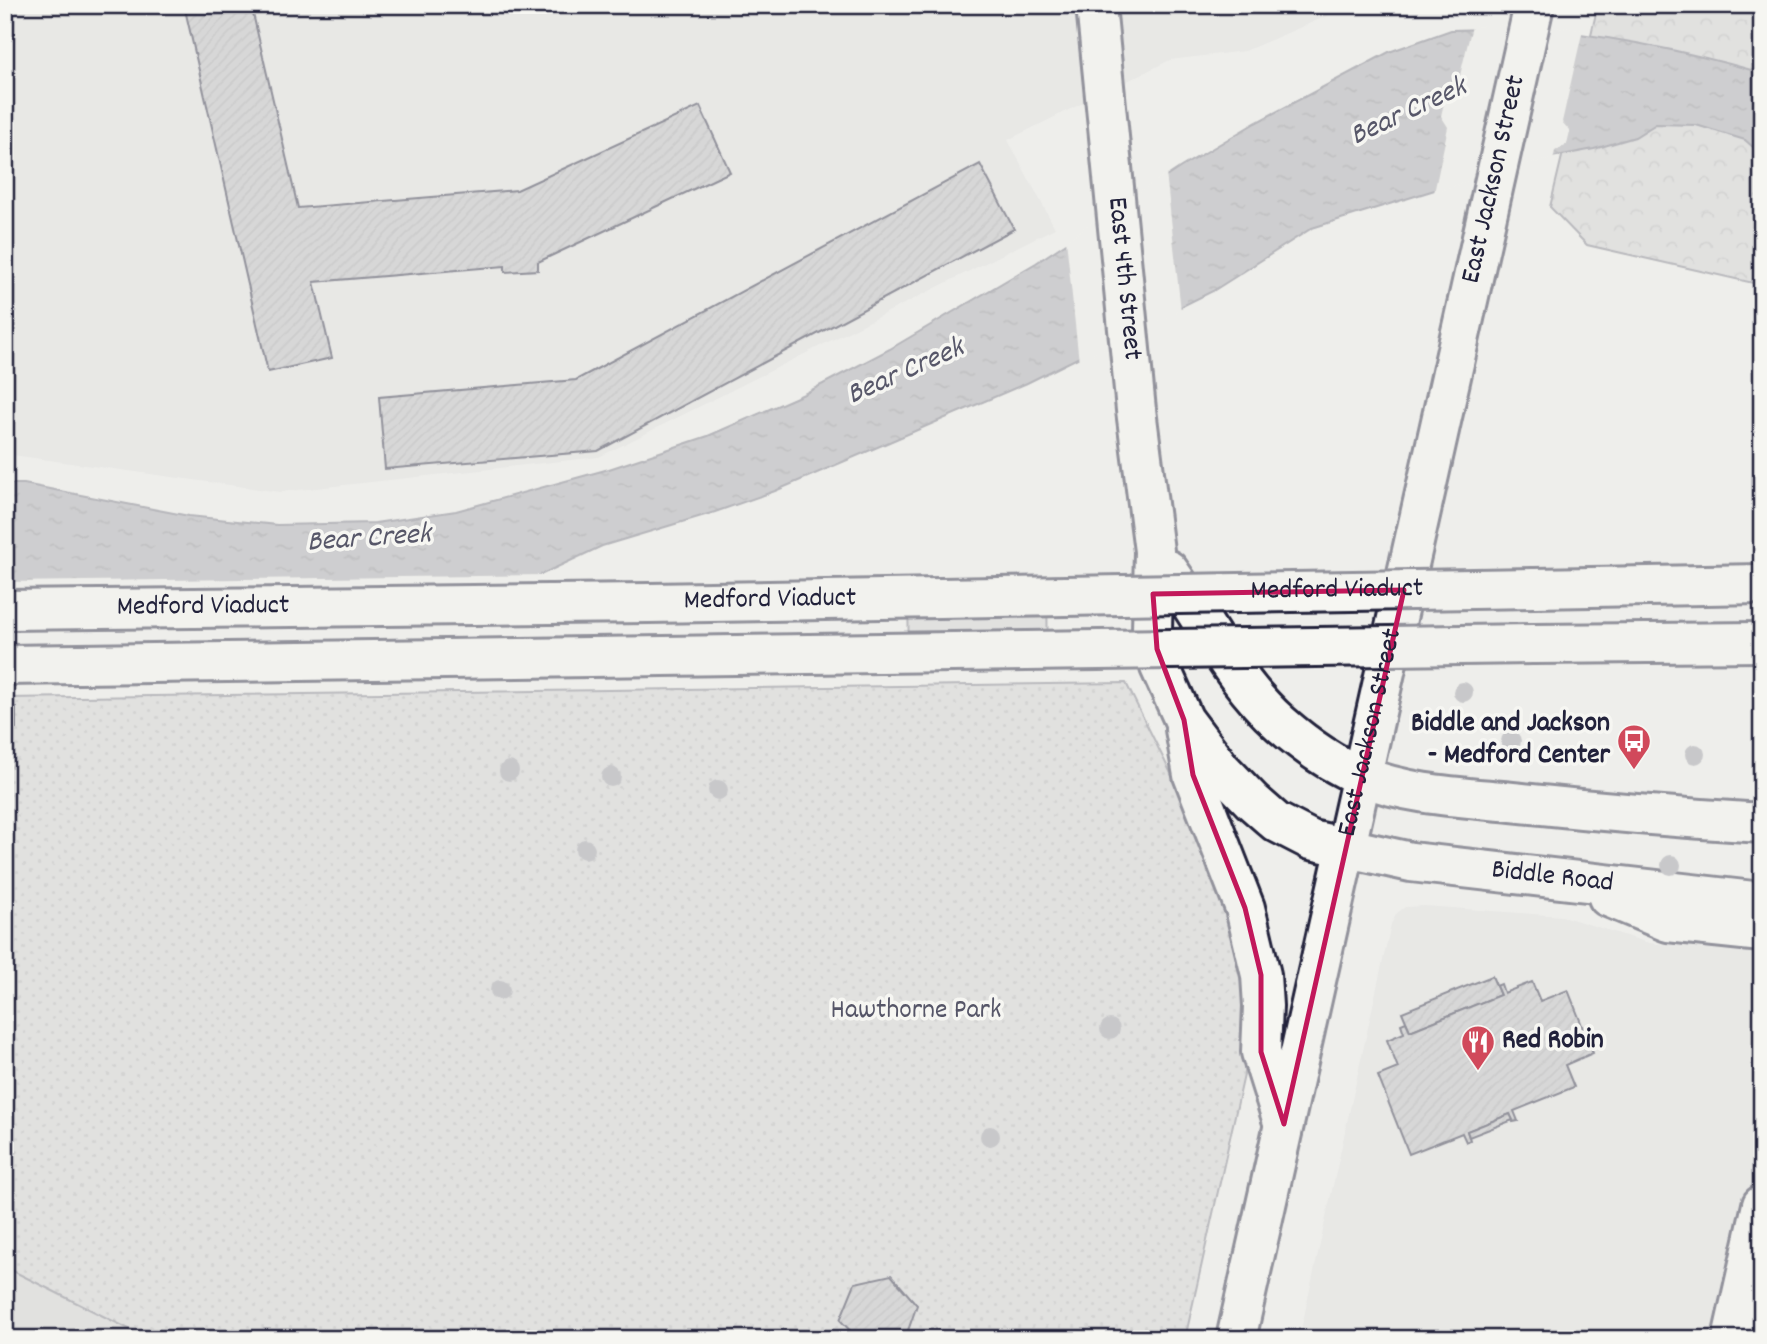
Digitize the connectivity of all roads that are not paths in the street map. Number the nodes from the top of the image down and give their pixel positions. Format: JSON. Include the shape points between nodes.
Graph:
{"nodes":[{"id":1,"x":1096,"y":5,"type":"edge"},
{"id":2,"x":1535,"y":5,"type":"edge"},
{"id":3,"x":1154,"y":551,"type":"junction"},
{"id":4,"x":1762,"y":584,"type":"edge"},
{"id":5,"x":5,"y":610,"type":"edge"},
{"id":6,"x":1762,"y":642,"type":"edge"},
{"id":7,"x":5,"y":665,"type":"edge"},
{"id":8,"x":1184,"y":720,"type":"junction"},
{"id":9,"x":1362,"y":776,"type":"junction"},
{"id":10,"x":1762,"y":823,"type":"edge"},
{"id":11,"x":1346,"y":848,"type":"junction"},
{"id":12,"x":1570,"y":881,"type":"junction"},
{"id":13,"x":1762,"y":902,"type":"edge"},
{"id":14,"x":1762,"y":932,"type":"edge"},
{"id":15,"x":1284,"y":1124,"type":"junction"},
{"id":16,"x":1762,"y":1205,"type":"edge"},
{"id":17,"x":1236,"y":1339,"type":"edge"},
{"id":18,"x":1732,"y":1339,"type":"edge"}],
"edges":[{"from":1,"to":3,"type":"main road","name":"East 4th Street"},
{"from":2,"to":9,"type":"main road","name":"East Jackson Street"},
{"from":3,"to":8,"type":"main road","name":"East 4th Street","via":[[1153,630],[1160,667]]},
{"from":3,"to":9,"type":"main road","name":"East 4th Street","via":[[1260,704],[1324,758]]},
{"from":4,"to":5,"type":"main road","name":"Medford Viaduct","bridge":true},
{"from":6,"to":7,"type":"main road","name":"Medford Viaduct","bridge":true},
{"from":8,"to":11,"type":"main road","name":"East 4th Street","via":[[1221,769],[1276,822],[1311,840]]},
{"from":8,"to":15,"type":"main road","via":[[1193,775],[1245,908],[1261,975],[1261,1052]]},
{"from":9,"to":10,"type":"main road","via":[[1427,793]]},
{"from":9,"to":11,"type":"main road","name":"East Jackson Street"},
{"from":11,"to":12,"type":"main road","name":"Biddle Road","via":[[1410,862]]},
{"from":11,"to":15,"type":"main road","name":"East Jackson Street"},
{"from":12,"to":13,"type":"main road","name":"Biddle Road"},
{"from":12,"to":14,"type":"main road","via":[[1668,922]]},
{"from":15,"to":17,"type":"main road","name":"East Jackson Street"},
{"from":16,"to":18,"type":"main road"}]}
